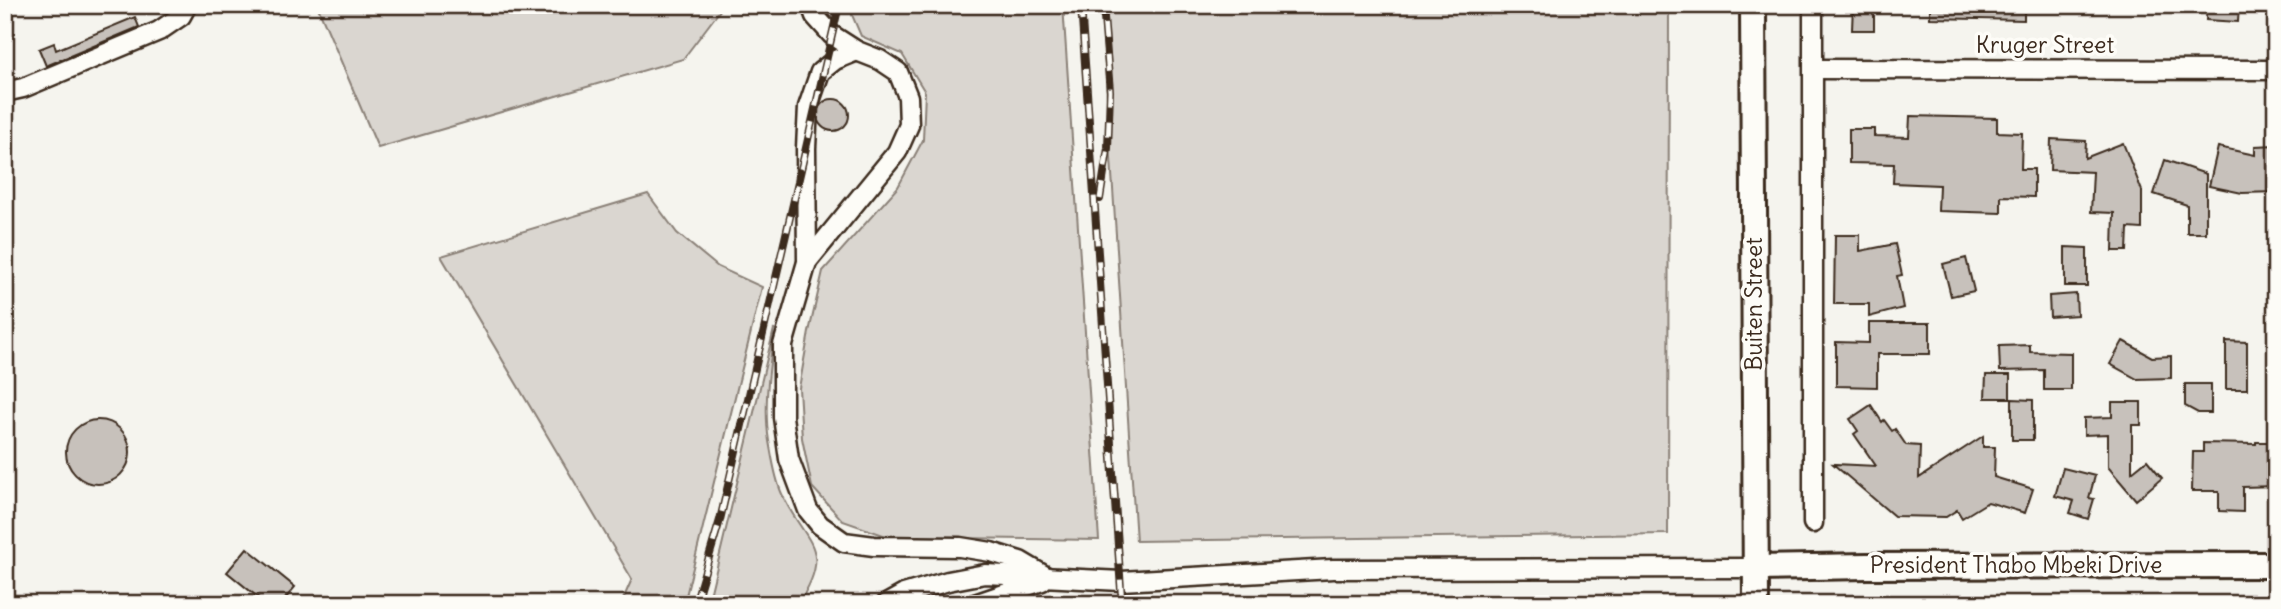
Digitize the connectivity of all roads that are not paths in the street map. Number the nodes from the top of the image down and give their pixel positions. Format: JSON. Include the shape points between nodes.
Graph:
{"nodes":[{"id":1,"x":187,"y":5,"type":"edge"},
{"id":2,"x":811,"y":5,"type":"edge"},
{"id":3,"x":1753,"y":5,"type":"edge"},
{"id":4,"x":1813,"y":5,"type":"edge"},
{"id":5,"x":857,"y":51,"type":"junction"},
{"id":6,"x":1814,"y":69,"type":"junction"},
{"id":7,"x":2276,"y":70,"type":"edge"},
{"id":8,"x":5,"y":92,"type":"edge"},
{"id":9,"x":807,"y":262,"type":"junction"},
{"id":10,"x":1813,"y":523,"type":"dead end"},
{"id":11,"x":2276,"y":565,"type":"edge"},
{"id":12,"x":1756,"y":568,"type":"junction"},
{"id":13,"x":1049,"y":578,"type":"junction"},
{"id":14,"x":886,"y":604,"type":"edge"},
{"id":15,"x":975,"y":604,"type":"edge"},
{"id":16,"x":1756,"y":604,"type":"edge"}],
"edges":[{"from":1,"to":8,"type":"street","via":[[181,16],[159,31]]},
{"from":2,"to":5,"type":"street","via":[[832,34]]},
{"from":3,"to":12,"type":"street","name":"Buiten Street"},
{"from":4,"to":6,"type":"street"},
{"from":5,"to":9,"type":"street","via":[[820,72],[808,107]]},
{"from":5,"to":9,"type":"street","via":[[898,72],[908,97],[909,125],[897,152],[874,183]]},
{"from":6,"to":7,"type":"street","name":"Kruger Street"},
{"from":6,"to":10,"type":"street"},
{"from":9,"to":13,"type":"street","via":[[783,345],[783,417],[789,459],[808,510],[844,542],[991,552],[1020,561]]},
{"from":11,"to":12,"type":"street","name":"President Thabo Mbeki Drive"},
{"from":12,"to":13,"type":"street","via":[[1334,569],[1121,581]]},
{"from":12,"to":16,"type":"street","name":"Buiten Street"},
{"from":13,"to":14,"type":"street","via":[[985,574],[904,594]]},
{"from":13,"to":15,"type":"street"}]}
